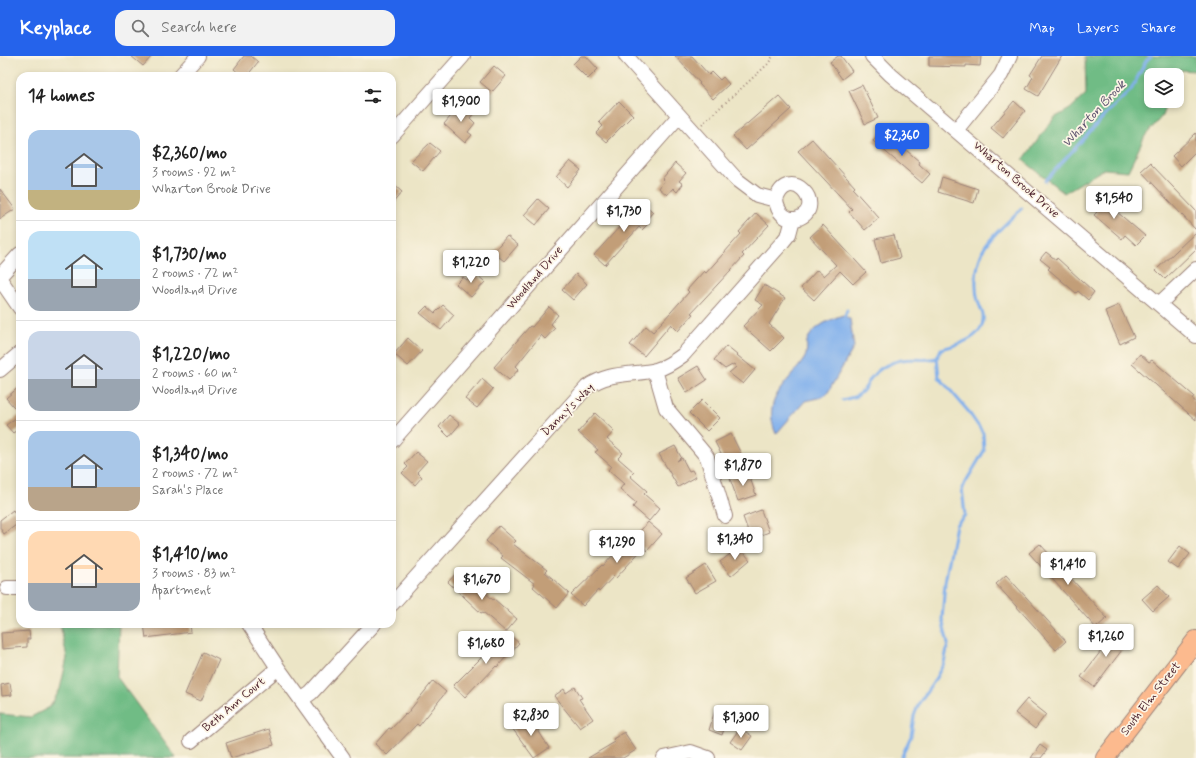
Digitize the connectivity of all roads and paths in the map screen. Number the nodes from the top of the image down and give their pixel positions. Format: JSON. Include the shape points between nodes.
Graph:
{"nodes":[{"id":1,"x":198,"y":56,"type":"edge"},
{"id":2,"x":463,"y":56,"type":"edge"},
{"id":3,"x":626,"y":56,"type":"edge"},
{"id":4,"x":773,"y":56,"type":"edge"},
{"id":5,"x":872,"y":56,"type":"edge"},
{"id":6,"x":1010,"y":56,"type":"edge"},
{"id":7,"x":184,"y":72,"type":"edge"},
{"id":8,"x":679,"y":116,"type":"junction"},
{"id":9,"x":956,"y":129,"type":"junction"},
{"id":10,"x":396,"y":131,"type":"edge"},
{"id":11,"x":694,"y":132,"type":"junction"},
{"id":12,"x":776,"y":200,"type":"junction"},
{"id":13,"x":793,"y":219,"type":"junction"},
{"id":14,"x":16,"y":259,"type":"edge"},
{"id":15,"x":1196,"y":269,"type":"edge"},
{"id":16,"x":0,"y":277,"type":"edge"},
{"id":17,"x":16,"y":302,"type":"edge"},
{"id":18,"x":1158,"y":304,"type":"junction"},
{"id":19,"x":1196,"y":336,"type":"edge"},
{"id":20,"x":16,"y":356,"type":"edge"},
{"id":21,"x":0,"y":370,"type":"edge"},
{"id":22,"x":655,"y":370,"type":"junction"},
{"id":23,"x":396,"y":436,"type":"edge"},
{"id":24,"x":726,"y":516,"type":"dead end"},
{"id":25,"x":396,"y":600,"type":"edge"},
{"id":26,"x":252,"y":628,"type":"edge"},
{"id":27,"x":370,"y":628,"type":"edge"},
{"id":28,"x":1196,"y":640,"type":"edge"},
{"id":29,"x":278,"y":668,"type":"junction"},
{"id":30,"x":301,"y":700,"type":"junction"},
{"id":31,"x":190,"y":741,"type":"dead end"},
{"id":32,"x":344,"y":758,"type":"edge"},
{"id":33,"x":664,"y":758,"type":"edge"},
{"id":34,"x":708,"y":758,"type":"edge"},
{"id":35,"x":1105,"y":758,"type":"edge"}],
"edges":[{"from":1,"to":7,"type":"street"},
{"from":2,"to":10,"type":"street"},
{"from":3,"to":8,"type":"street"},
{"from":4,"to":11,"type":"path","via":[[768,64]]},
{"from":5,"to":9,"type":"street","name":"Wharton Brook Drive"},
{"from":6,"to":9,"type":"street","via":[[1001,76]]},
{"from":8,"to":11,"type":"street"},
{"from":8,"to":23,"type":"street","name":"Woodland Drive"},
{"from":9,"to":18,"type":"street","name":"Wharton Brook Drive"},
{"from":11,"to":12,"type":"street","via":[[746,188],[766,199]]},
{"from":12,"to":13,"type":"street","via":[[776,206],[782,215]]},
{"from":12,"to":13,"type":"street","via":[[783,188],[790,186],[803,189],[808,194],[808,208],[799,218]]},
{"from":13,"to":22,"type":"street","name":"Danny's Way","via":[[785,239],[683,355]]},
{"from":14,"to":16,"type":"street"},
{"from":15,"to":18,"type":"street"},
{"from":16,"to":17,"type":"street"},
{"from":18,"to":19,"type":"street","name":"Wharton Brook Drive"},
{"from":20,"to":21,"type":"street"},
{"from":22,"to":24,"type":"street","via":[[666,408],[707,457]]},
{"from":22,"to":25,"type":"street","name":"Danny's Way","via":[[613,374],[598,379],[587,387]]},
{"from":26,"to":29,"type":"street"},
{"from":27,"to":30,"type":"street","via":[[311,693]]},
{"from":28,"to":35,"type":"main road","name":"South Elm Street"},
{"from":29,"to":30,"type":"street"},
{"from":29,"to":31,"type":"street","name":"Beth Ann Court"},
{"from":30,"to":32,"type":"street"},
{"from":33,"to":34,"type":"street","via":[[691,752]]}]}
